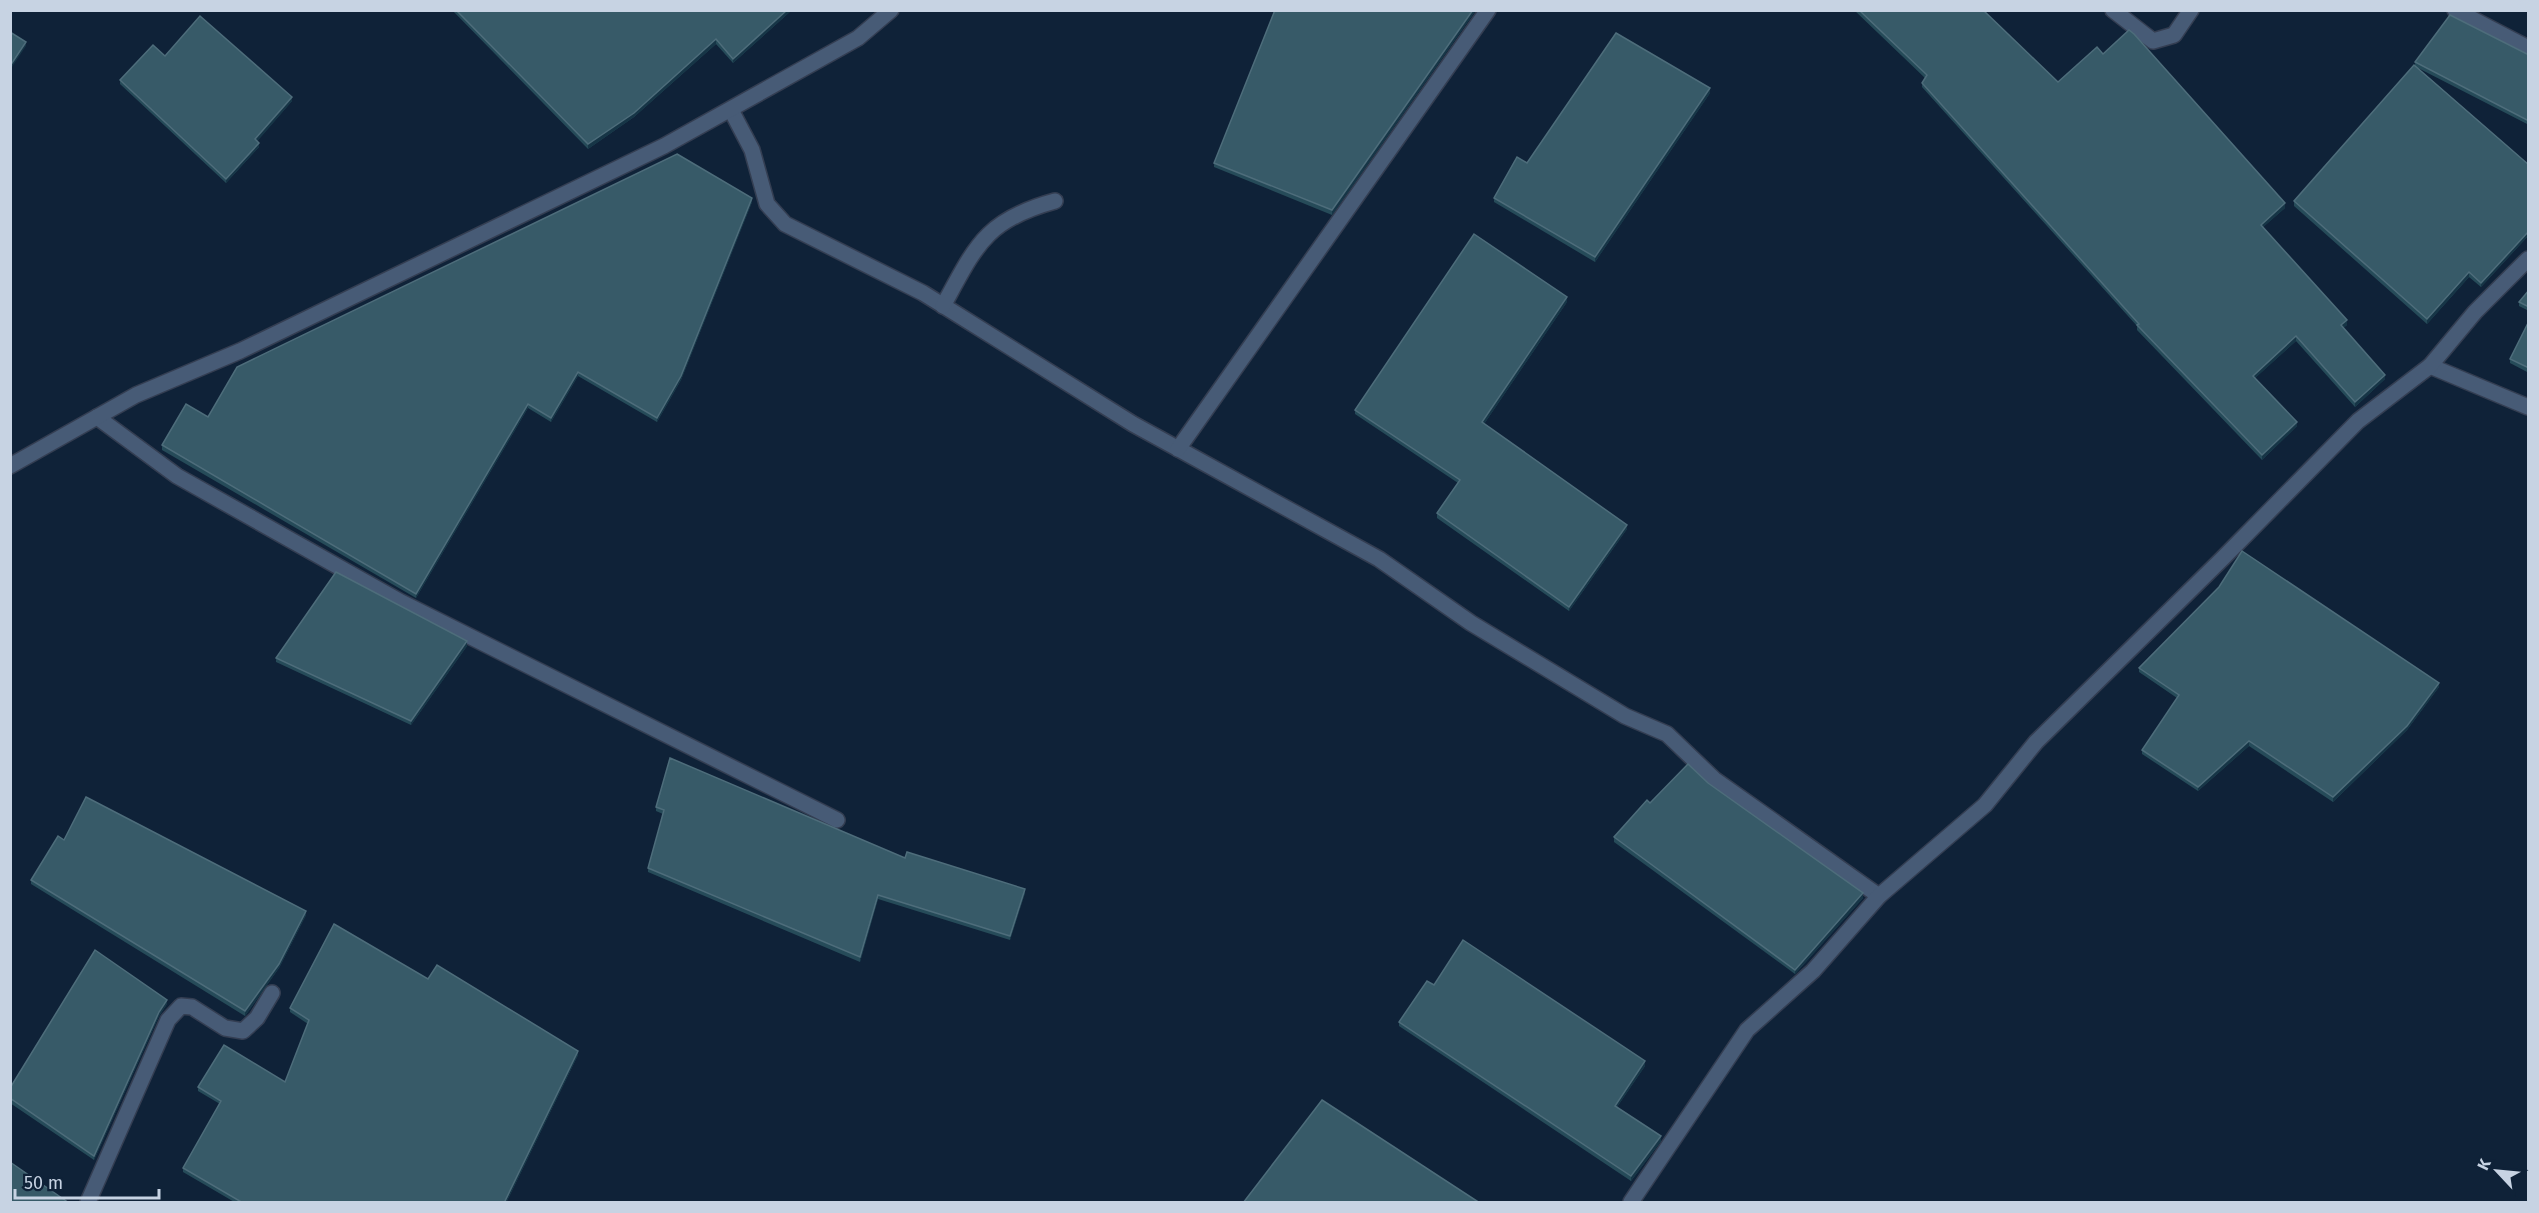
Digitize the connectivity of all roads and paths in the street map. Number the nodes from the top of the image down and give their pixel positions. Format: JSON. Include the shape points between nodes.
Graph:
{"nodes":[{"id":1,"x":891,"y":10,"type":"edge"},
{"id":2,"x":1488,"y":10,"type":"edge"},
{"id":3,"x":2113,"y":10,"type":"edge"},
{"id":4,"x":2191,"y":10,"type":"edge"},
{"id":5,"x":2455,"y":10,"type":"edge"},
{"id":6,"x":2529,"y":48,"type":"edge"},
{"id":7,"x":731,"y":110,"type":"junction"},
{"id":8,"x":1055,"y":201,"type":"dead end"},
{"id":9,"x":2529,"y":259,"type":"edge"},
{"id":10,"x":943,"y":306,"type":"junction"},
{"id":11,"x":2430,"y":366,"type":"junction"},
{"id":12,"x":2529,"y":407,"type":"edge"},
{"id":13,"x":97,"y":417,"type":"junction"},
{"id":14,"x":1178,"y":449,"type":"junction"},
{"id":15,"x":10,"y":466,"type":"edge"},
{"id":16,"x":837,"y":820,"type":"dead end"},
{"id":17,"x":1879,"y":896,"type":"junction"},
{"id":18,"x":272,"y":993,"type":"dead end"},
{"id":19,"x":88,"y":1203,"type":"edge"},
{"id":20,"x":1631,"y":1203,"type":"edge"}],
"edges":[{"from":1,"to":7,"type":"street","via":[[858,38]]},
{"from":2,"to":14,"type":"street"},
{"from":3,"to":4,"type":"street","via":[[2153,41],[2174,35]]},
{"from":5,"to":6,"type":"street"},
{"from":7,"to":10,"type":"street","via":[[752,150],[767,204],[785,224]]},
{"from":7,"to":13,"type":"street","via":[[620,168],[240,351],[136,395]]},
{"from":8,"to":10,"type":"street","via":[[1024,209],[988,232]]},
{"from":9,"to":11,"type":"street","via":[[2475,312]]},
{"from":10,"to":14,"type":"street"},
{"from":11,"to":12,"type":"street"},
{"from":11,"to":17,"type":"street","via":[[2358,421],[2036,742],[1985,805]]},
{"from":13,"to":15,"type":"street"},
{"from":13,"to":16,"type":"street","via":[[177,476],[401,602]]},
{"from":14,"to":17,"type":"street","via":[[1379,559],[1471,623],[1625,716],[1667,734],[1714,779]]},
{"from":17,"to":20,"type":"street","via":[[1813,971],[1747,1030]]},
{"from":18,"to":19,"type":"street","via":[[243,1030],[225,1028],[192,1007],[181,1006],[168,1020]]}]}
